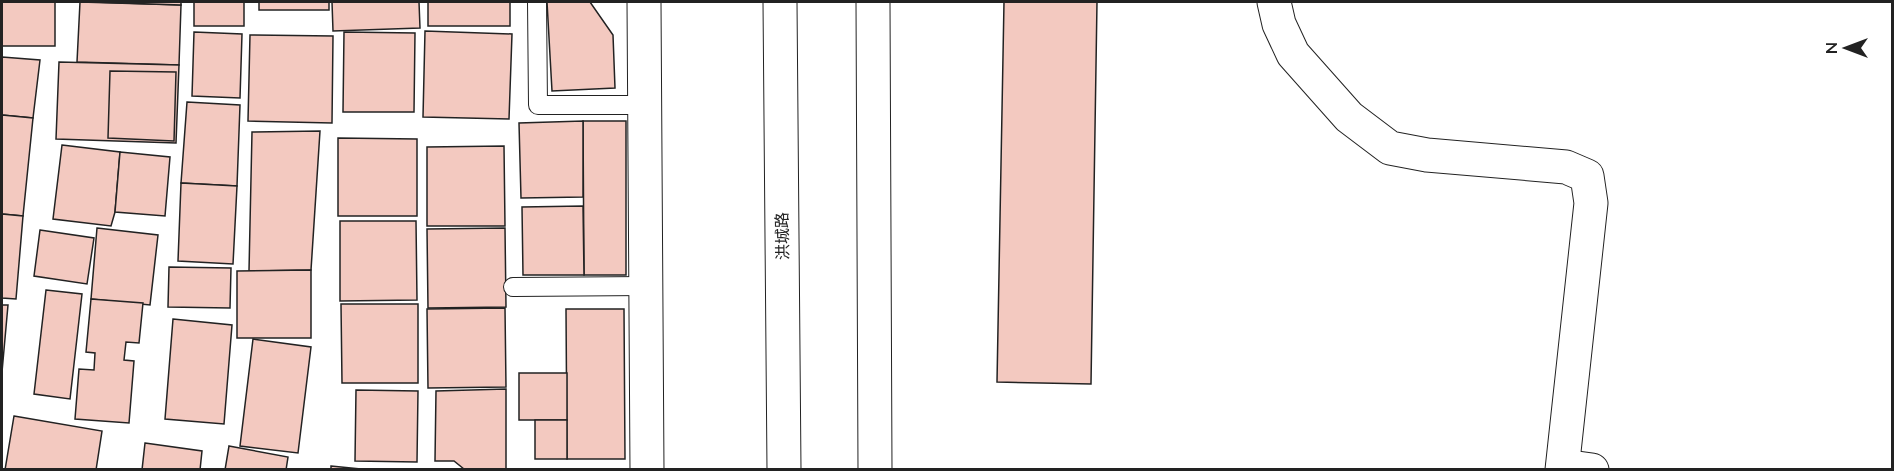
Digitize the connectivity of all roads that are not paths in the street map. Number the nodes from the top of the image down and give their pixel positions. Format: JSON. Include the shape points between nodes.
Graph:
{"nodes":[{"id":1,"x":537,"y":2,"type":"edge"},
{"id":2,"x":644,"y":2,"type":"edge"},
{"id":3,"x":780,"y":2,"type":"edge"},
{"id":4,"x":873,"y":2,"type":"edge"},
{"id":5,"x":1274,"y":2,"type":"edge"},
{"id":6,"x":645,"y":105,"type":"junction"},
{"id":7,"x":646,"y":286,"type":"junction"},
{"id":8,"x":513,"y":287,"type":"dead end"},
{"id":9,"x":1572,"y":468,"type":"edge"},
{"id":10,"x":647,"y":470,"type":"edge"},
{"id":11,"x":784,"y":470,"type":"edge"},
{"id":12,"x":875,"y":470,"type":"edge"}],
"edges":[{"from":1,"to":6,"type":"lane","via":[[538,105]]},
{"from":2,"to":6,"type":"main road"},
{"from":3,"to":11,"type":"main road","name":"洪城路"},
{"from":4,"to":12,"type":"main road"},
{"from":5,"to":9,"type":"main road","via":[[1293,54],[1349,117],[1390,148],[1566,167],[1587,176],[1592,202]]},
{"from":6,"to":7,"type":"main road"},
{"from":7,"to":8,"type":"lane"},
{"from":7,"to":10,"type":"main road"}]}
